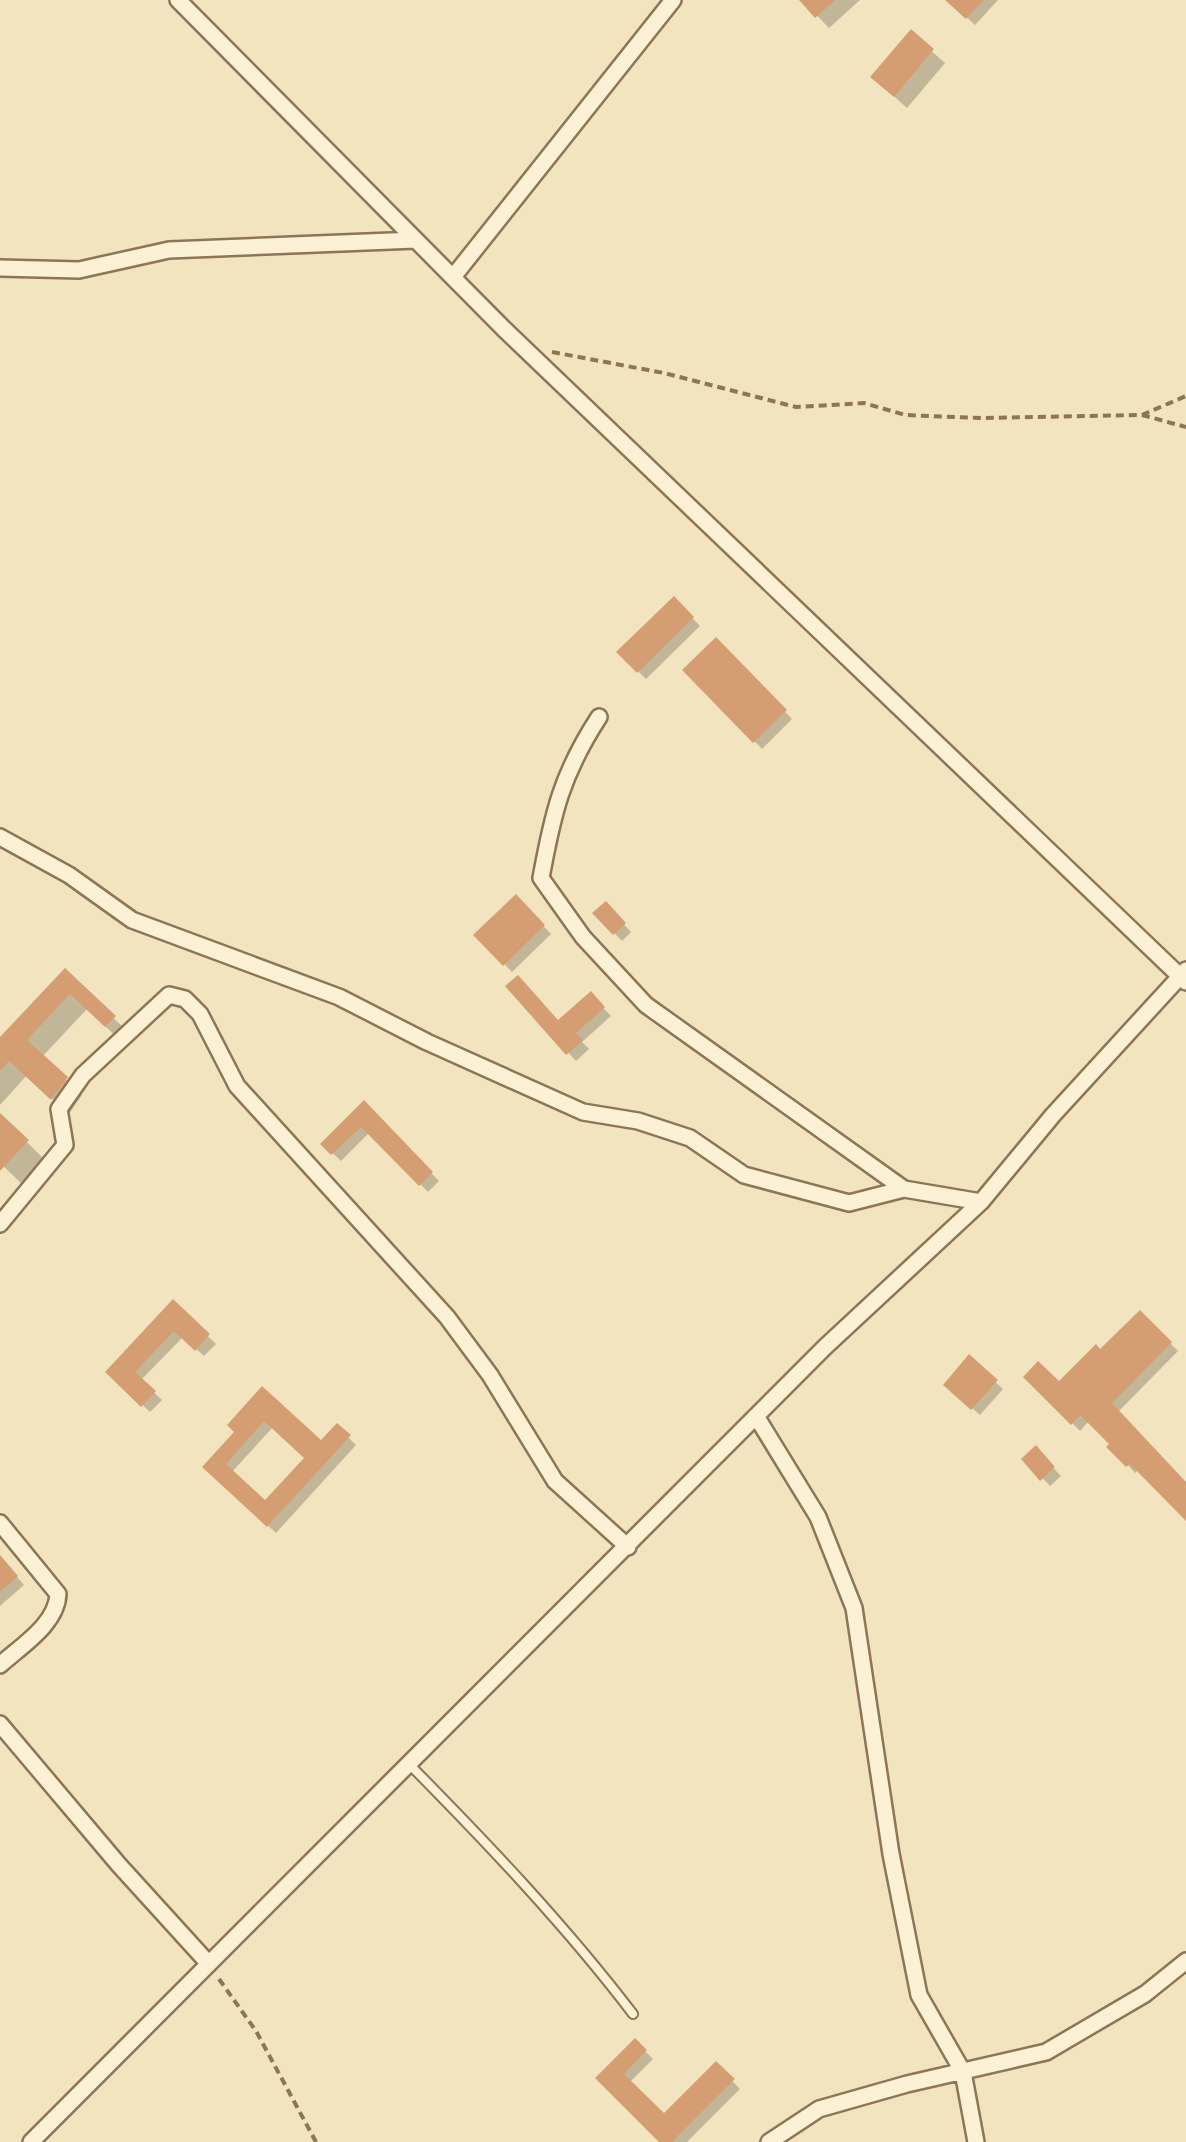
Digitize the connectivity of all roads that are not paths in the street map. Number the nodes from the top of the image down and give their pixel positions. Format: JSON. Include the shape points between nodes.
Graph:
{"nodes":[{"id":1,"x":178,"y":0,"type":"edge"},
{"id":2,"x":673,"y":0,"type":"edge"},
{"id":3,"x":416,"y":240,"type":"junction"},
{"id":4,"x":0,"y":268,"type":"edge"},
{"id":5,"x":453,"y":276,"type":"junction"},
{"id":6,"x":598,"y":717,"type":"dead end"},
{"id":7,"x":0,"y":837,"type":"edge"},
{"id":8,"x":1184,"y":976,"type":"edge"},
{"id":9,"x":904,"y":1189,"type":"junction"},
{"id":10,"x":982,"y":1202,"type":"junction"},
{"id":11,"x":0,"y":1224,"type":"edge"},
{"id":12,"x":756,"y":1416,"type":"junction"},
{"id":13,"x":0,"y":1523,"type":"edge"},
{"id":14,"x":628,"y":1547,"type":"junction"},
{"id":15,"x":0,"y":1666,"type":"edge"},
{"id":16,"x":0,"y":1724,"type":"edge"},
{"id":17,"x":409,"y":1764,"type":"junction"},
{"id":18,"x":1186,"y":1961,"type":"edge"},
{"id":19,"x":209,"y":1964,"type":"junction"},
{"id":20,"x":634,"y":2014,"type":"dead end"},
{"id":21,"x":964,"y":2072,"type":"junction"},
{"id":22,"x":30,"y":2142,"type":"edge"},
{"id":23,"x":769,"y":2142,"type":"edge"},
{"id":24,"x":976,"y":2142,"type":"edge"}],
"edges":[{"from":1,"to":3,"type":"street"},
{"from":2,"to":5,"type":"street"},
{"from":3,"to":4,"type":"street","via":[[169,250],[79,270]]},
{"from":3,"to":5,"type":"street"},
{"from":5,"to":8,"type":"street"},
{"from":6,"to":9,"type":"street","via":[[574,756],[553,813],[541,878],[646,1004]]},
{"from":7,"to":9,"type":"street","via":[[70,875],[132,920],[339,996],[582,1112],[690,1138],[744,1175],[848,1203]]},
{"from":8,"to":10,"type":"street","via":[[1053,1114]]},
{"from":9,"to":10,"type":"street"},
{"from":10,"to":12,"type":"street"},
{"from":11,"to":14,"type":"street","via":[[65,1145],[59,1109],[83,1076],[169,995],[186,1000],[237,1086],[447,1317],[556,1482]]},
{"from":12,"to":14,"type":"street"},
{"from":12,"to":21,"type":"street","via":[[818,1518],[854,1608],[919,1995]]},
{"from":13,"to":15,"type":"street","via":[[58,1594],[50,1619]]},
{"from":14,"to":17,"type":"street"},
{"from":16,"to":19,"type":"street"},
{"from":17,"to":19,"type":"street"},
{"from":17,"to":20,"type":"lane","via":[[518,1876]]},
{"from":18,"to":21,"type":"street","via":[[1046,2052]]},
{"from":19,"to":22,"type":"street"},
{"from":21,"to":23,"type":"street","via":[[819,2110]]},
{"from":21,"to":24,"type":"street"}]}
